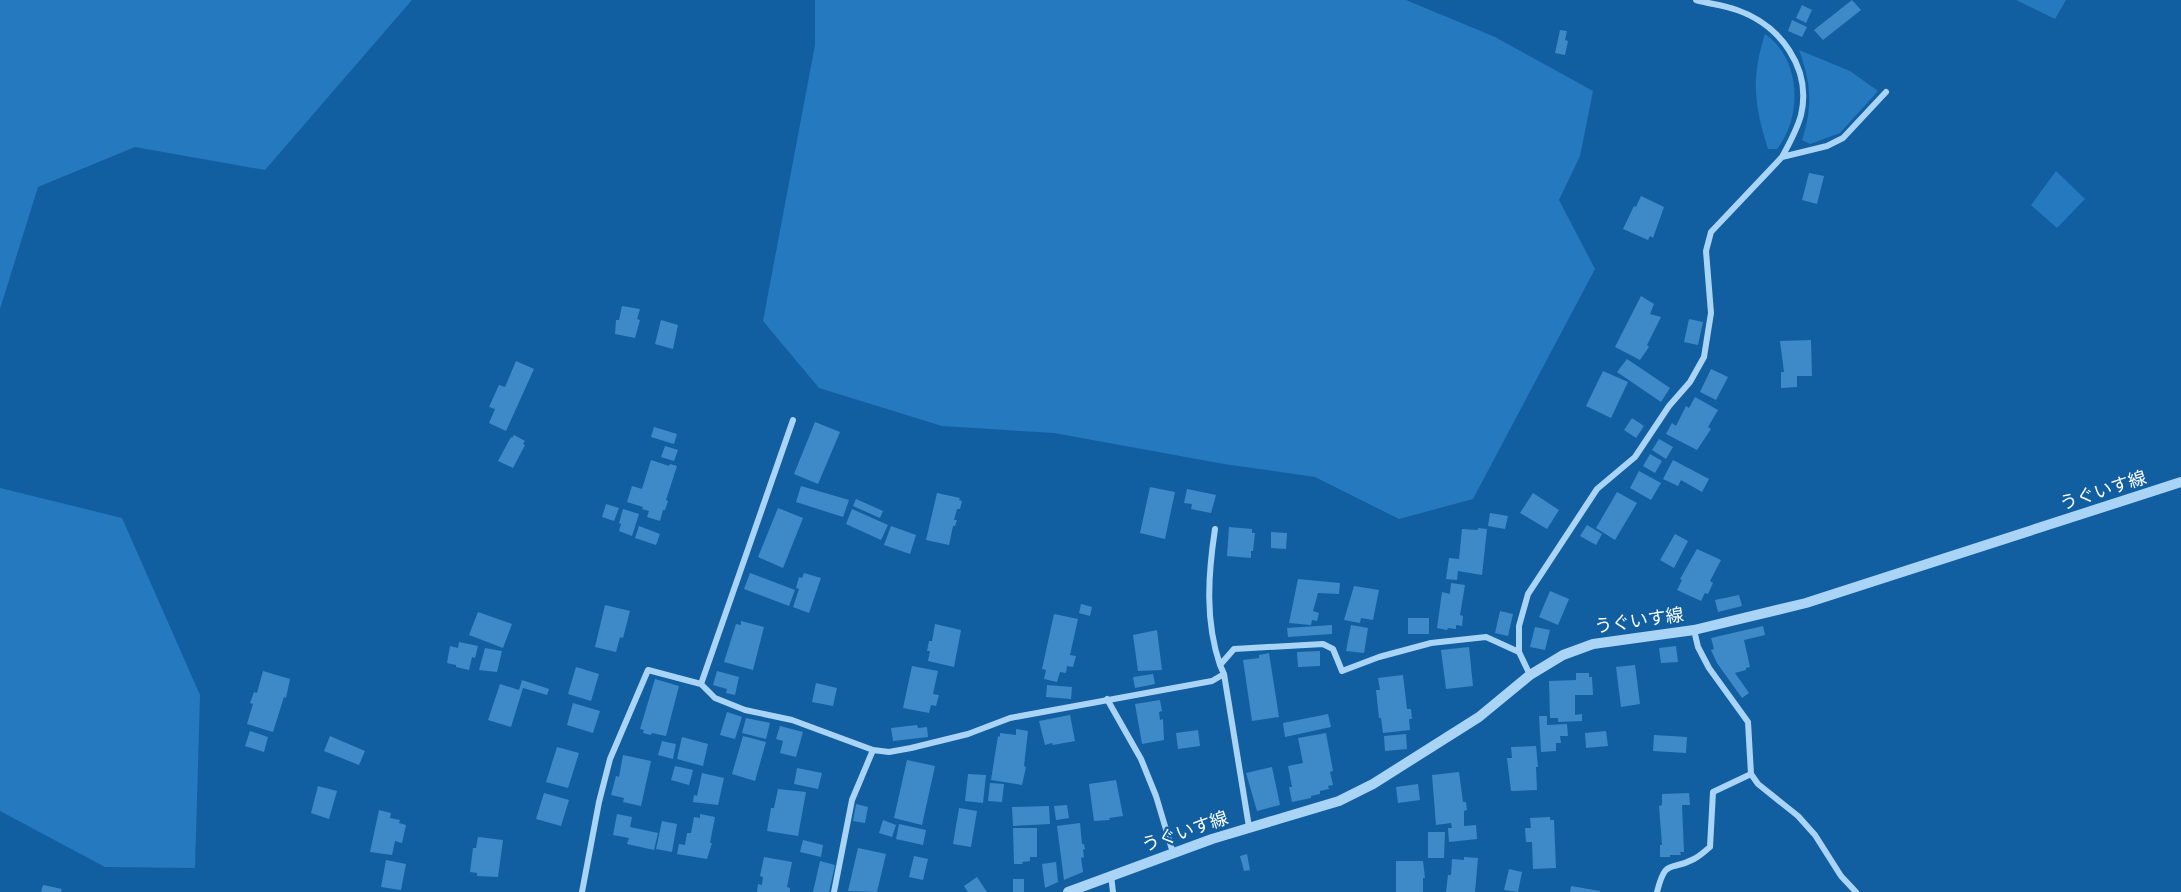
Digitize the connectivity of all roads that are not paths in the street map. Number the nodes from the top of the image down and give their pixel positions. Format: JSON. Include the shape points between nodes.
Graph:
{"nodes":[{"id":1,"x":1696,"y":0,"type":"edge"},
{"id":2,"x":1886,"y":92,"type":"dead end"},
{"id":3,"x":1782,"y":157,"type":"junction"},
{"id":4,"x":793,"y":420,"type":"dead end"},
{"id":5,"x":2181,"y":482,"type":"edge"},
{"id":6,"x":1215,"y":529,"type":"dead end"},
{"id":7,"x":1694,"y":630,"type":"junction"},
{"id":8,"x":1519,"y":652,"type":"junction"},
{"id":9,"x":1220,"y":666,"type":"junction"},
{"id":10,"x":1224,"y":674,"type":"junction"},
{"id":11,"x":1530,"y":675,"type":"junction"},
{"id":12,"x":701,"y":684,"type":"junction"},
{"id":13,"x":1107,"y":699,"type":"junction"},
{"id":14,"x":873,"y":750,"type":"junction"},
{"id":15,"x":1751,"y":774,"type":"junction"},
{"id":16,"x":1249,"y":827,"type":"junction"},
{"id":17,"x":1173,"y":853,"type":"junction"},
{"id":18,"x":1111,"y":875,"type":"junction"},
{"id":19,"x":582,"y":892,"type":"edge"},
{"id":20,"x":834,"y":892,"type":"edge"},
{"id":21,"x":1068,"y":892,"type":"edge"},
{"id":22,"x":1113,"y":892,"type":"edge"},
{"id":23,"x":1657,"y":892,"type":"edge"},
{"id":24,"x":1856,"y":892,"type":"edge"}],
"edges":[{"from":1,"to":3,"type":"street","via":[[1737,10],[1766,25],[1787,45],[1801,74],[1803,94],[1801,114]]},
{"from":2,"to":3,"type":"street","via":[[1843,138]]},
{"from":3,"to":8,"type":"street","via":[[1711,232],[1706,251],[1710,327],[1699,368],[1635,457],[1597,489],[1528,594],[1519,626]]},
{"from":4,"to":12,"type":"street"},
{"from":5,"to":7,"type":"street","name":"うぐいす線","via":[[1806,603]]},
{"from":6,"to":9,"type":"street","via":[[1209,615]]},
{"from":7,"to":11,"type":"street","name":"うぐいす線","via":[[1593,644],[1563,655]]},
{"from":7,"to":15,"type":"street","via":[[1709,668],[1748,723]]},
{"from":8,"to":9,"type":"street","via":[[1486,637],[1431,643],[1342,670],[1333,650],[1323,644],[1234,649]]},
{"from":8,"to":11,"type":"street"},
{"from":9,"to":10,"type":"street"},
{"from":10,"to":13,"type":"street","via":[[1212,681]]},
{"from":10,"to":16,"type":"street"},
{"from":11,"to":16,"type":"street","name":"うぐいす線","via":[[1479,717],[1373,784],[1339,801]]},
{"from":12,"to":14,"type":"street","via":[[715,698],[745,710],[792,720]]},
{"from":12,"to":19,"type":"street","via":[[648,670],[610,759]]},
{"from":13,"to":14,"type":"street","via":[[1010,718],[968,734],[911,748]]},
{"from":13,"to":17,"type":"street","via":[[1141,759]]},
{"from":14,"to":20,"type":"street","via":[[852,800]]},
{"from":15,"to":23,"type":"street","via":[[1713,792],[1710,847],[1693,860],[1672,865],[1662,874]]},
{"from":15,"to":24,"type":"street","via":[[1815,834],[1841,876]]},
{"from":16,"to":17,"type":"street","name":"うぐいす線"},
{"from":17,"to":18,"type":"street","name":"うぐいす線"},
{"from":18,"to":21,"type":"street","name":"うぐいす線"},
{"from":18,"to":22,"type":"street"}]}
